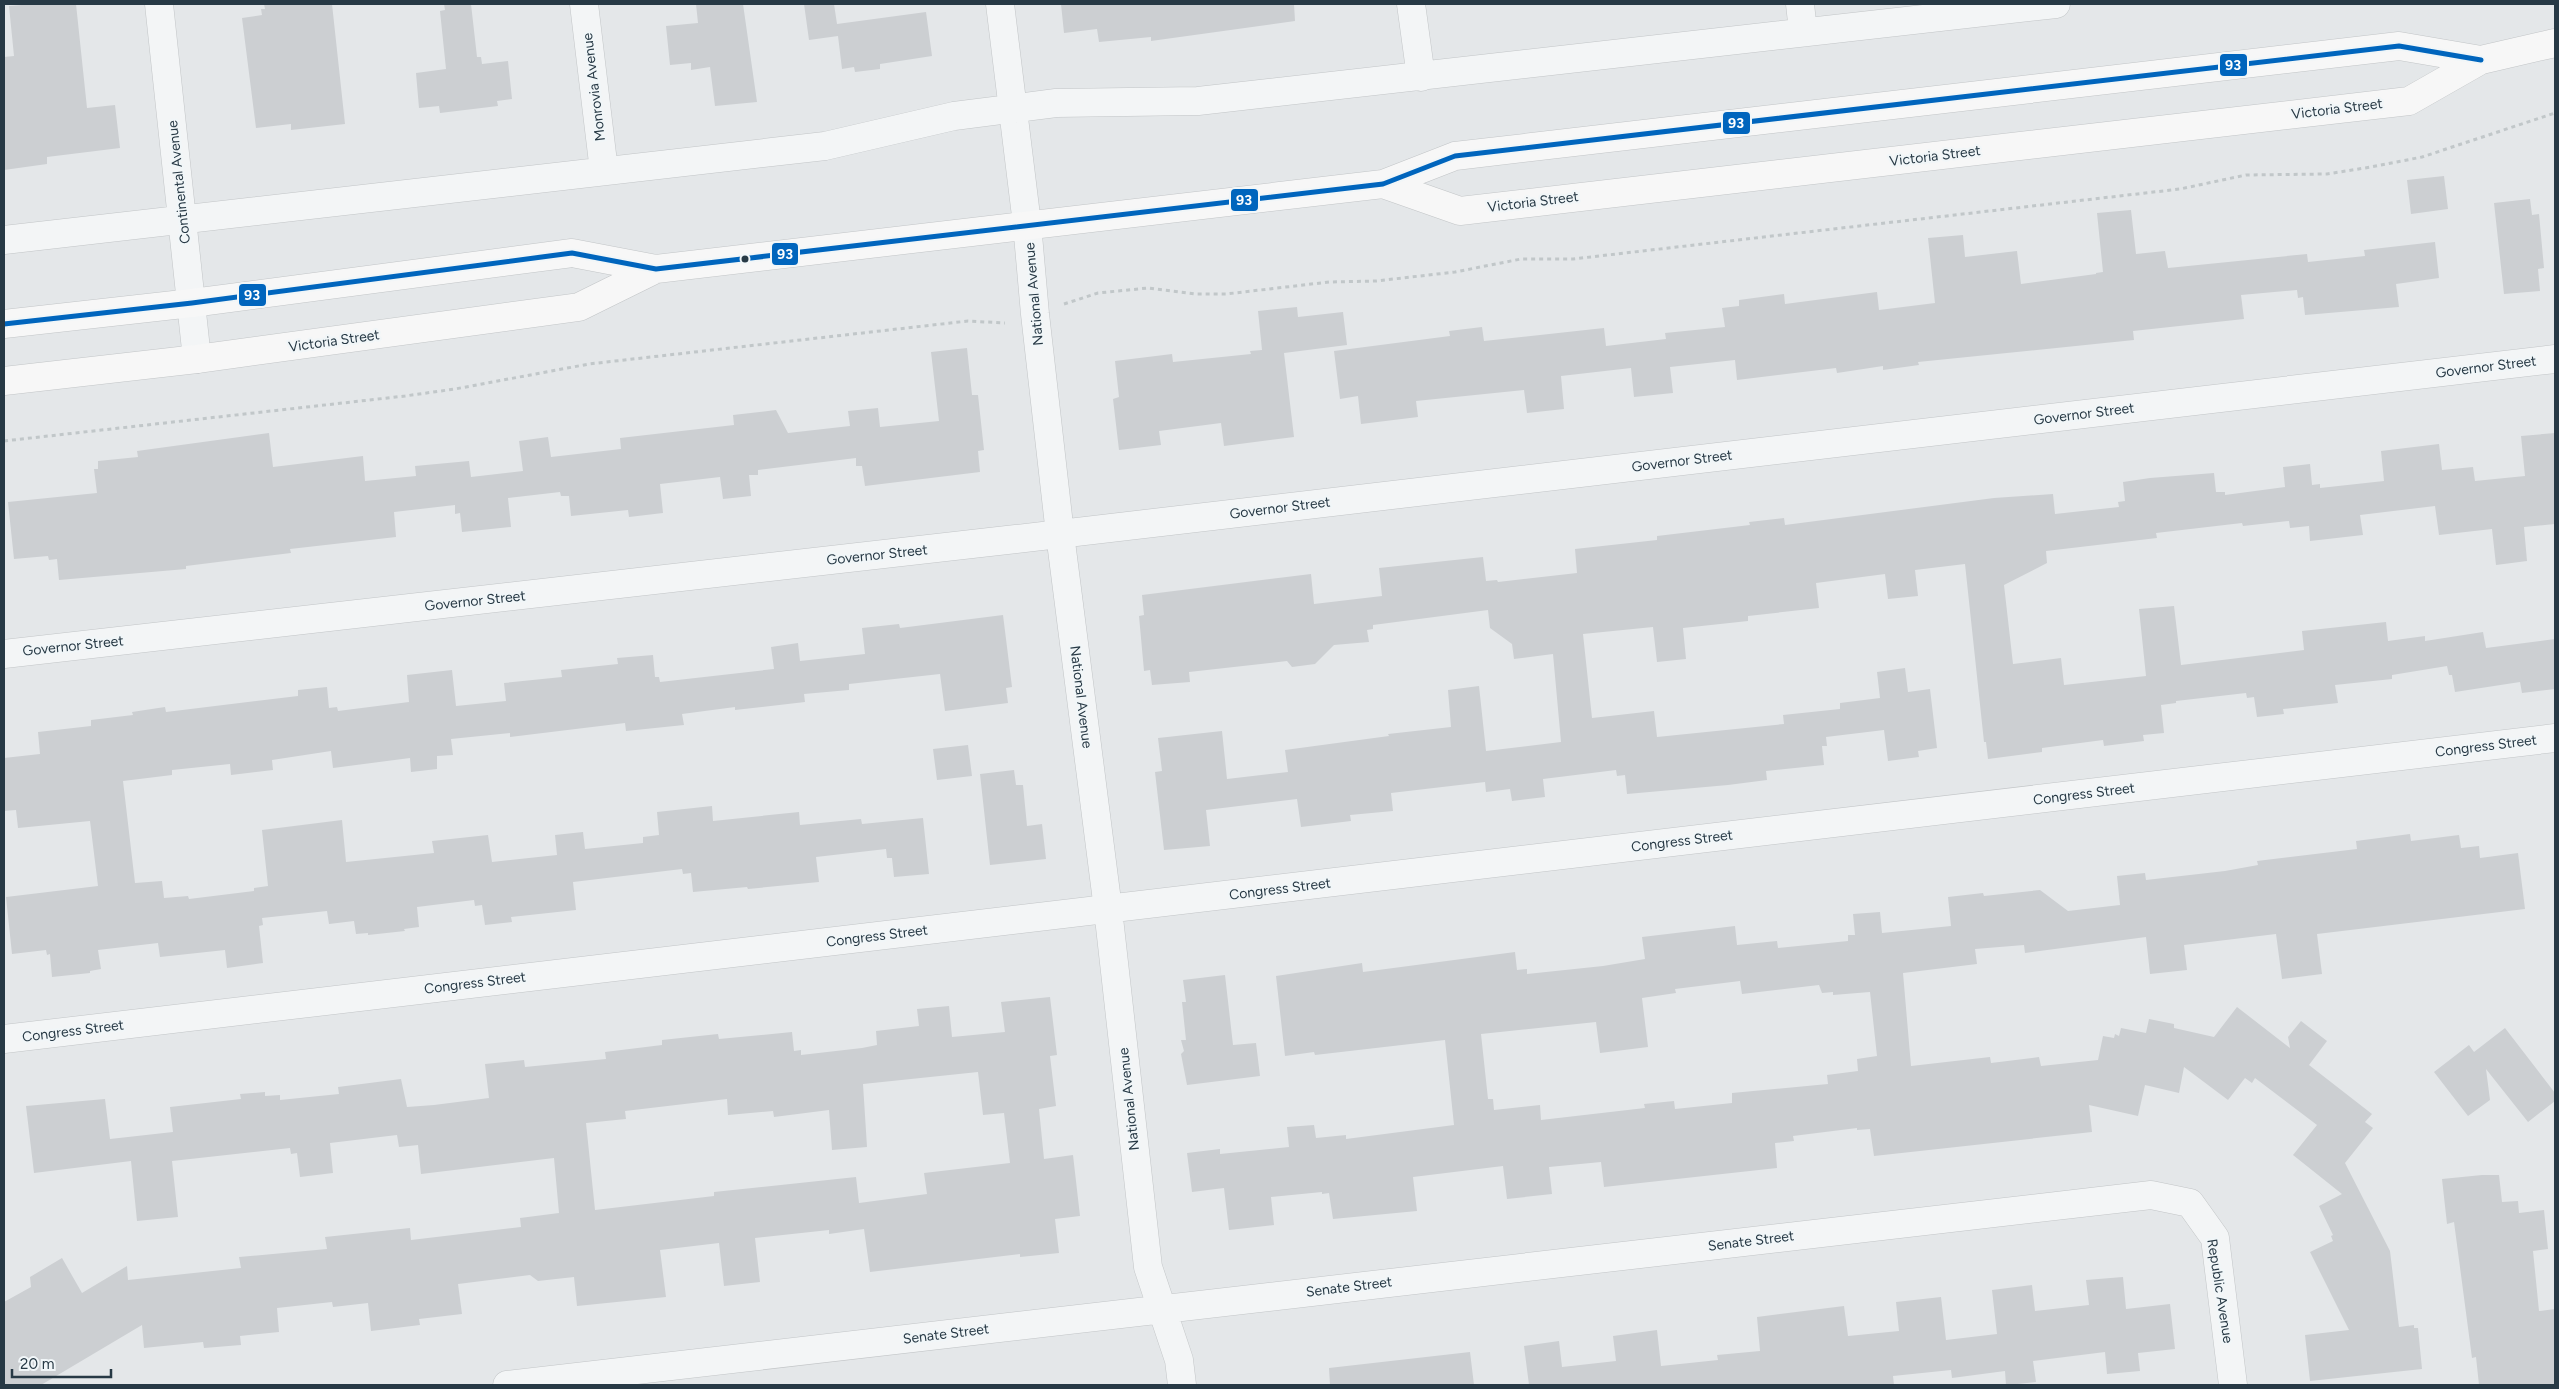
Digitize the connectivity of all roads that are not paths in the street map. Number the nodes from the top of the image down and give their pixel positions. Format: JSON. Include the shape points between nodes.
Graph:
{"nodes":[{"id":1,"x":159,"y":4,"type":"edge"},
{"id":2,"x":584,"y":4,"type":"edge"},
{"id":3,"x":1000,"y":4,"type":"edge"},
{"id":4,"x":1411,"y":4,"type":"edge"},
{"id":5,"x":1800,"y":4,"type":"edge"},
{"id":6,"x":2056,"y":4,"type":"edge"},
{"id":7,"x":1803,"y":31,"type":"junction"},
{"id":8,"x":2555,"y":44,"type":"edge"},
{"id":9,"x":2481,"y":60,"type":"junction"},
{"id":10,"x":1421,"y":77,"type":"junction"},
{"id":11,"x":1012,"y":109,"type":"junction"},
{"id":12,"x":604,"y":171,"type":"junction"},
{"id":13,"x":1383,"y":184,"type":"junction"},
{"id":14,"x":183,"y":218,"type":"junction"},
{"id":15,"x":1027,"y":224,"type":"junction"},
{"id":16,"x":4,"y":240,"type":"edge"},
{"id":17,"x":656,"y":269,"type":"junction"},
{"id":18,"x":192,"y":303,"type":"junction"},
{"id":19,"x":4,"y":324,"type":"edge"},
{"id":20,"x":2555,"y":359,"type":"edge"},
{"id":21,"x":197,"y":360,"type":"junction"},
{"id":22,"x":4,"y":381,"type":"edge"},
{"id":23,"x":1060,"y":534,"type":"junction"},
{"id":24,"x":4,"y":654,"type":"edge"},
{"id":25,"x":2555,"y":738,"type":"edge"},
{"id":26,"x":1108,"y":909,"type":"junction"},
{"id":27,"x":4,"y":1039,"type":"edge"},
{"id":28,"x":2190,"y":1203,"type":"joint"},
{"id":29,"x":1162,"y":1309,"type":"junction"},
{"id":30,"x":507,"y":1385,"type":"edge"},
{"id":31,"x":1182,"y":1385,"type":"edge"},
{"id":32,"x":2233,"y":1385,"type":"edge"}],
"edges":[{"from":1,"to":14,"type":"street","name":"Continental Avenue"},
{"from":2,"to":12,"type":"street","name":"Monrovia Avenue"},
{"from":3,"to":11,"type":"street","name":"National Avenue"},
{"from":4,"to":10,"type":"street"},
{"from":5,"to":7,"type":"street"},
{"from":6,"to":7,"type":"street"},
{"from":7,"to":10,"type":"street"},
{"from":8,"to":9,"type":"main road","name":"Victoria Street"},
{"from":9,"to":13,"type":"main road","name":"Victoria Street","via":[[2399,46],[1455,156]]},
{"from":9,"to":13,"type":"main road","name":"Victoria Street","via":[[2409,100],[1460,211]]},
{"from":10,"to":11,"type":"street","via":[[1198,101],[1056,103]]},
{"from":11,"to":12,"type":"street","via":[[954,116],[825,146]]},
{"from":11,"to":15,"type":"street","name":"National Avenue"},
{"from":12,"to":14,"type":"street"},
{"from":13,"to":15,"type":"main road","name":"Victoria Street"},
{"from":14,"to":16,"type":"street"},
{"from":14,"to":18,"type":"street","name":"Continental Avenue"},
{"from":15,"to":17,"type":"main road","name":"Victoria Street"},
{"from":15,"to":23,"type":"street","name":"National Avenue"},
{"from":17,"to":18,"type":"main road","name":"Victoria Street","via":[[572,253]]},
{"from":17,"to":21,"type":"main road","name":"Victoria Street","via":[[579,307]]},
{"from":18,"to":19,"type":"main road","name":"Victoria Street"},
{"from":18,"to":21,"type":"street","name":"Continental Avenue"},
{"from":20,"to":23,"type":"street","name":"Governor Street"},
{"from":21,"to":22,"type":"main road","name":"Victoria Street"},
{"from":23,"to":24,"type":"street","name":"Governor Street"},
{"from":23,"to":26,"type":"street","name":"National Avenue"},
{"from":25,"to":26,"type":"street","name":"Congress Street"},
{"from":26,"to":27,"type":"street","name":"Congress Street"},
{"from":26,"to":29,"type":"street","name":"National Avenue","via":[[1148,1268]]},
{"from":28,"to":29,"type":"street","name":"Senate Street","via":[[2151,1195]]},
{"from":28,"to":32,"type":"street","name":"Republic Avenue","via":[[2214,1238]]},
{"from":29,"to":30,"type":"street","name":"Senate Street"},
{"from":29,"to":31,"type":"street","name":"National Avenue","via":[[1179,1360]]}]}
